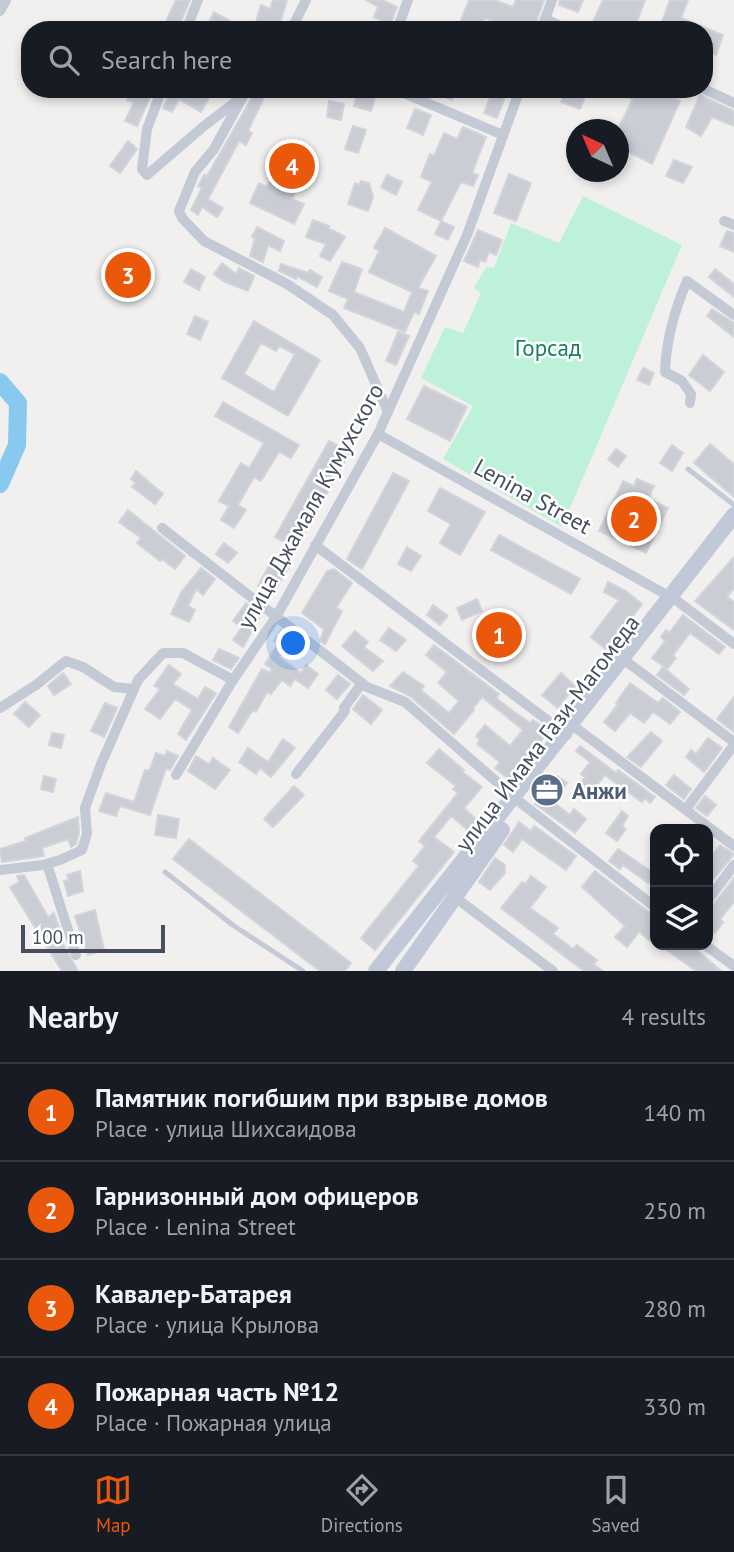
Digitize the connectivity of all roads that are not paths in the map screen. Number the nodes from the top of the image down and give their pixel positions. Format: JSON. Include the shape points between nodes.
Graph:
{"nodes":[{"id":1,"x":6,"y":0,"type":"edge"},
{"id":2,"x":198,"y":0,"type":"edge"},
{"id":3,"x":306,"y":0,"type":"edge"},
{"id":4,"x":408,"y":0,"type":"edge"},
{"id":5,"x":552,"y":0,"type":"edge"},
{"id":6,"x":0,"y":11,"type":"edge"},
{"id":7,"x":190,"y":21,"type":"edge"},
{"id":8,"x":296,"y":21,"type":"edge"},
{"id":9,"x":400,"y":21,"type":"edge"},
{"id":10,"x":544,"y":21,"type":"edge"},
{"id":11,"x":713,"y":93,"type":"edge"},
{"id":12,"x":159,"y":98,"type":"edge"},
{"id":13,"x":239,"y":98,"type":"edge"},
{"id":14,"x":243,"y":98,"type":"edge"},
{"id":15,"x":415,"y":98,"type":"edge"},
{"id":16,"x":517,"y":98,"type":"edge"},
{"id":17,"x":734,"y":103,"type":"edge"},
{"id":18,"x":503,"y":135,"type":"junction"},
{"id":19,"x":734,"y":315,"type":"edge"},
{"id":20,"x":690,"y":403,"type":"dead end"},
{"id":21,"x":388,"y":412,"type":"junction"},
{"id":22,"x":379,"y":434,"type":"junction"},
{"id":23,"x":688,"y":469,"type":"dead end"},
{"id":24,"x":734,"y":505,"type":"edge"},
{"id":25,"x":734,"y":515,"type":"edge"},
{"id":26,"x":734,"y":527,"type":"edge"},
{"id":27,"x":162,"y":528,"type":"dead end"},
{"id":28,"x":315,"y":545,"type":"junction"},
{"id":29,"x":673,"y":599,"type":"junction"},
{"id":30,"x":276,"y":617,"type":"junction"},
{"id":31,"x":734,"y":644,"type":"edge"},
{"id":32,"x":627,"y":663,"type":"junction"},
{"id":33,"x":233,"y":680,"type":"junction"},
{"id":34,"x":362,"y":683,"type":"junction"},
{"id":35,"x":134,"y":689,"type":"junction"},
{"id":36,"x":0,"y":708,"type":"edge"},
{"id":37,"x":570,"y":732,"type":"junction"},
{"id":38,"x":734,"y":744,"type":"edge"},
{"id":39,"x":296,"y":774,"type":"dead end"},
{"id":40,"x":176,"y":775,"type":"dead end"},
{"id":41,"x":518,"y":800,"type":"junction"},
{"id":42,"x":685,"y":809,"type":"junction"},
{"id":43,"x":734,"y":846,"type":"edge"},
{"id":44,"x":47,"y":864,"type":"junction"},
{"id":45,"x":734,"y":865,"type":"edge"},
{"id":46,"x":0,"y":870,"type":"edge"},
{"id":47,"x":165,"y":872,"type":"dead end"},
{"id":48,"x":449,"y":892,"type":"junction"},
{"id":49,"x":713,"y":893,"type":"edge"},
{"id":50,"x":650,"y":903,"type":"edge"},
{"id":51,"x":712,"y":950,"type":"edge"},
{"id":52,"x":76,"y":955,"type":"dead end"},
{"id":53,"x":734,"y":966,"type":"edge"},
{"id":54,"x":303,"y":971,"type":"edge"},
{"id":55,"x":376,"y":971,"type":"edge"},
{"id":56,"x":403,"y":971,"type":"edge"},
{"id":57,"x":553,"y":971,"type":"edge"}],
"edges":[{"from":1,"to":6,"type":"street"},
{"from":2,"to":7,"type":"street"},
{"from":3,"to":8,"type":"street"},
{"from":4,"to":9,"type":"street"},
{"from":5,"to":10,"type":"street"},
{"from":11,"to":17,"type":"street"},
{"from":12,"to":13,"type":"street","via":[[147,129],[142,169],[147,175]]},
{"from":14,"to":21,"type":"street","via":[[214,149],[195,172],[179,211],[182,218],[204,241],[287,284],[333,315],[360,348]]},
{"from":15,"to":18,"type":"street"},
{"from":16,"to":18,"type":"street","name":"улица Джамаля Кумухского"},
{"from":18,"to":21,"type":"street","name":"улица Джамаля Кумухского","via":[[467,235]]},
{"from":19,"to":20,"type":"street","via":[[687,281],[672,327],[665,372],[687,388]]},
{"from":21,"to":22,"type":"street","name":"улица Джамаля Кумухского"},
{"from":22,"to":28,"type":"street","name":"улица Джамаля Кумухского"},
{"from":22,"to":29,"type":"street","name":"Lenina Street"},
{"from":23,"to":24,"type":"lane"},
{"from":25,"to":29,"type":"main road"},
{"from":26,"to":29,"type":"main road","name":"улица Имама Гази-Магомеда"},
{"from":27,"to":30,"type":"street"},
{"from":28,"to":30,"type":"street","name":"улица Джамаля Кумухского"},
{"from":28,"to":37,"type":"street"},
{"from":29,"to":31,"type":"street","name":"Lenina Street"},
{"from":29,"to":32,"type":"main road","name":"улица Имама Гази-Магомеда"},
{"from":29,"to":37,"type":"main road"},
{"from":30,"to":33,"type":"street","name":"улица Джамаля Кумухского"},
{"from":30,"to":34,"type":"street"},
{"from":32,"to":37,"type":"main road","name":"улица Имама Гази-Магомеда"},
{"from":32,"to":38,"type":"street"},
{"from":33,"to":35,"type":"street","via":[[183,653],[163,653]]},
{"from":33,"to":40,"type":"street","name":"улица Джамаля Кумухского"},
{"from":34,"to":39,"type":"street"},
{"from":34,"to":41,"type":"street","via":[[405,702]]},
{"from":35,"to":36,"type":"street","via":[[114,687],[66,662]]},
{"from":35,"to":44,"type":"street","via":[[85,808],[87,834],[82,850]]},
{"from":37,"to":41,"type":"main road","name":"улица Имама Гази-Магомеда"},
{"from":37,"to":42,"type":"street"},
{"from":38,"to":42,"type":"street"},
{"from":41,"to":48,"type":"main road","name":"улица Имама Гази-Магомеда"},
{"from":41,"to":50,"type":"street"},
{"from":42,"to":43,"type":"street"},
{"from":44,"to":46,"type":"street"},
{"from":44,"to":52,"type":"street"},
{"from":45,"to":49,"type":"street"},
{"from":47,"to":54,"type":"lane","via":[[234,926]]},
{"from":48,"to":55,"type":"main road"},
{"from":48,"to":56,"type":"main road","name":"улица Имама Гази-Магомеда"},
{"from":48,"to":57,"type":"street"},
{"from":51,"to":53,"type":"street"}]}
